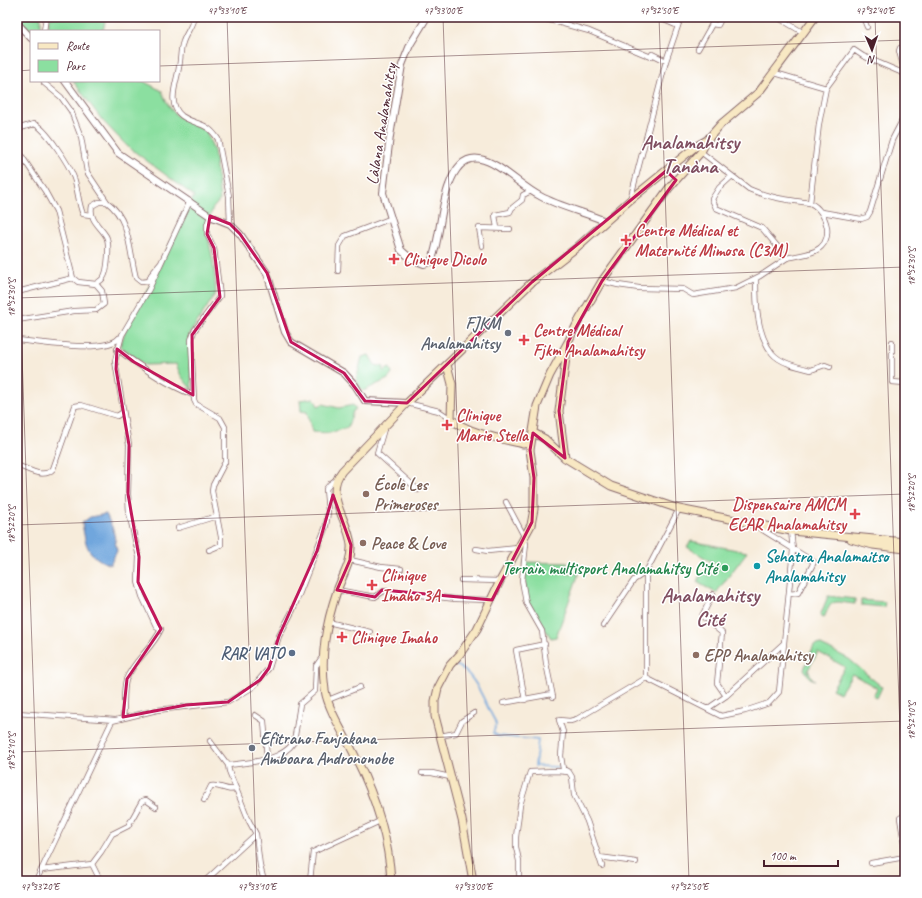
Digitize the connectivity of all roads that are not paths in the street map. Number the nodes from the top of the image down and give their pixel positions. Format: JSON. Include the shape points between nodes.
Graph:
{"nodes":[{"id":1,"x":46,"y":17,"type":"edge"},
{"id":2,"x":194,"y":17,"type":"edge"},
{"id":3,"x":427,"y":17,"type":"edge"},
{"id":4,"x":539,"y":17,"type":"edge"},
{"id":5,"x":656,"y":17,"type":"edge"},
{"id":6,"x":681,"y":17,"type":"edge"},
{"id":7,"x":722,"y":17,"type":"edge"},
{"id":8,"x":777,"y":17,"type":"edge"},
{"id":9,"x":815,"y":17,"type":"edge"},
{"id":10,"x":863,"y":17,"type":"edge"},
{"id":11,"x":17,"y":23,"type":"edge"},
{"id":12,"x":678,"y":26,"type":"junction"},
{"id":13,"x":867,"y":27,"type":"dead end"},
{"id":14,"x":44,"y":30,"type":"edge"},
{"id":15,"x":804,"y":33,"type":"junction"},
{"id":16,"x":30,"y":37,"type":"edge"},
{"id":17,"x":905,"y":46,"type":"edge"},
{"id":18,"x":698,"y":49,"type":"dead end"},
{"id":19,"x":666,"y":61,"type":"junction"},
{"id":20,"x":775,"y":73,"type":"junction"},
{"id":21,"x":905,"y":73,"type":"edge"},
{"id":22,"x":44,"y":82,"type":"dead end"},
{"id":23,"x":66,"y":82,"type":"edge"},
{"id":24,"x":826,"y":88,"type":"junction"},
{"id":25,"x":905,"y":115,"type":"edge"},
{"id":26,"x":17,"y":129,"type":"edge"},
{"id":27,"x":17,"y":149,"type":"edge"},
{"id":28,"x":698,"y":150,"type":"junction"},
{"id":29,"x":680,"y":159,"type":"junction"},
{"id":30,"x":688,"y":167,"type":"junction"},
{"id":31,"x":666,"y":171,"type":"junction"},
{"id":32,"x":732,"y":176,"type":"junction"},
{"id":33,"x":676,"y":180,"type":"junction"},
{"id":34,"x":531,"y":190,"type":"junction"},
{"id":35,"x":630,"y":200,"type":"junction"},
{"id":36,"x":190,"y":201,"type":"junction"},
{"id":37,"x":107,"y":202,"type":"junction"},
{"id":38,"x":810,"y":203,"type":"junction"},
{"id":39,"x":822,"y":212,"type":"junction"},
{"id":40,"x":91,"y":215,"type":"junction"},
{"id":41,"x":210,"y":216,"type":"junction"},
{"id":42,"x":392,"y":218,"type":"junction"},
{"id":43,"x":605,"y":221,"type":"junction"},
{"id":44,"x":230,"y":224,"type":"junction"},
{"id":45,"x":497,"y":228,"type":"junction"},
{"id":46,"x":510,"y":229,"type":"dead end"},
{"id":47,"x":482,"y":246,"type":"dead end"},
{"id":48,"x":787,"y":258,"type":"junction"},
{"id":49,"x":161,"y":263,"type":"junction"},
{"id":50,"x":338,"y":271,"type":"dead end"},
{"id":51,"x":73,"y":278,"type":"junction"},
{"id":52,"x":756,"y":278,"type":"junction"},
{"id":53,"x":602,"y":280,"type":"junction"},
{"id":54,"x":96,"y":284,"type":"junction"},
{"id":55,"x":17,"y":292,"type":"edge"},
{"id":56,"x":17,"y":320,"type":"edge"},
{"id":57,"x":122,"y":335,"type":"junction"},
{"id":58,"x":17,"y":340,"type":"edge"},
{"id":59,"x":568,"y":342,"type":"junction"},
{"id":60,"x":892,"y":342,"type":"dead end"},
{"id":61,"x":117,"y":349,"type":"junction"},
{"id":62,"x":447,"y":365,"type":"junction"},
{"id":63,"x":830,"y":367,"type":"dead end"},
{"id":64,"x":905,"y":383,"type":"edge"},
{"id":65,"x":193,"y":395,"type":"junction"},
{"id":66,"x":407,"y":403,"type":"junction"},
{"id":67,"x":123,"y":412,"type":"junction"},
{"id":68,"x":451,"y":419,"type":"junction"},
{"id":69,"x":385,"y":428,"type":"junction"},
{"id":70,"x":534,"y":433,"type":"junction"},
{"id":71,"x":531,"y":441,"type":"junction"},
{"id":72,"x":566,"y":458,"type":"junction"},
{"id":73,"x":19,"y":466,"type":"dead end"},
{"id":74,"x":338,"y":478,"type":"junction"},
{"id":75,"x":418,"y":490,"type":"dead end"},
{"id":76,"x":506,"y":502,"type":"dead end"},
{"id":77,"x":679,"y":509,"type":"junction"},
{"id":78,"x":217,"y":516,"type":"junction"},
{"id":79,"x":759,"y":525,"type":"junction"},
{"id":80,"x":178,"y":528,"type":"dead end"},
{"id":81,"x":791,"y":531,"type":"junction"},
{"id":82,"x":524,"y":536,"type":"junction"},
{"id":83,"x":840,"y":536,"type":"junction"},
{"id":84,"x":905,"y":542,"type":"edge"},
{"id":85,"x":518,"y":548,"type":"junction"},
{"id":86,"x":476,"y":549,"type":"dead end"},
{"id":87,"x":905,"y":549,"type":"edge"},
{"id":88,"x":209,"y":550,"type":"dead end"},
{"id":89,"x":793,"y":550,"type":"junction"},
{"id":90,"x":350,"y":560,"type":"junction"},
{"id":91,"x":402,"y":569,"type":"dead end"},
{"id":92,"x":646,"y":572,"type":"junction"},
{"id":93,"x":461,"y":580,"type":"dead end"},
{"id":94,"x":500,"y":581,"type":"junction"},
{"id":95,"x":337,"y":590,"type":"junction"},
{"id":96,"x":713,"y":594,"type":"dead end"},
{"id":97,"x":789,"y":594,"type":"junction"},
{"id":98,"x":492,"y":600,"type":"junction"},
{"id":99,"x":328,"y":622,"type":"junction"},
{"id":100,"x":603,"y":626,"type":"dead end"},
{"id":101,"x":370,"y":632,"type":"dead end"},
{"id":102,"x":784,"y":643,"type":"junction"},
{"id":103,"x":544,"y":644,"type":"junction"},
{"id":104,"x":323,"y":656,"type":"junction"},
{"id":105,"x":646,"y":678,"type":"junction"},
{"id":106,"x":360,"y":687,"type":"dead end"},
{"id":107,"x":726,"y":696,"type":"junction"},
{"id":108,"x":328,"y":700,"type":"junction"},
{"id":109,"x":525,"y":700,"type":"junction"},
{"id":110,"x":503,"y":703,"type":"dead end"},
{"id":111,"x":707,"y":709,"type":"junction"},
{"id":112,"x":17,"y":713,"type":"edge"},
{"id":113,"x":474,"y":713,"type":"dead end"},
{"id":114,"x":255,"y":715,"type":"dead end"},
{"id":115,"x":123,"y":717,"type":"junction"},
{"id":116,"x":115,"y":720,"type":"junction"},
{"id":117,"x":440,"y":736,"type":"junction"},
{"id":118,"x":210,"y":741,"type":"dead end"},
{"id":119,"x":267,"y":759,"type":"junction"},
{"id":120,"x":228,"y":765,"type":"junction"},
{"id":121,"x":569,"y":772,"type":"junction"},
{"id":122,"x":422,"y":774,"type":"dead end"},
{"id":123,"x":450,"y":777,"type":"junction"},
{"id":124,"x":236,"y":788,"type":"junction"},
{"id":125,"x":204,"y":800,"type":"dead end"},
{"id":126,"x":156,"y":807,"type":"dead end"},
{"id":127,"x":905,"y":815,"type":"edge"},
{"id":128,"x":380,"y":821,"type":"junction"},
{"id":129,"x":256,"y":834,"type":"junction"},
{"id":130,"x":905,"y":849,"type":"edge"},
{"id":131,"x":599,"y":857,"type":"junction"},
{"id":132,"x":905,"y":857,"type":"edge"},
{"id":133,"x":636,"y":862,"type":"dead end"},
{"id":134,"x":871,"y":862,"type":"dead end"},
{"id":135,"x":92,"y":864,"type":"junction"},
{"id":136,"x":602,"y":866,"type":"dead end"},
{"id":137,"x":41,"y":870,"type":"junction"},
{"id":138,"x":36,"y":881,"type":"edge"},
{"id":139,"x":103,"y":881,"type":"edge"},
{"id":140,"x":205,"y":881,"type":"edge"},
{"id":141,"x":264,"y":881,"type":"edge"},
{"id":142,"x":310,"y":881,"type":"edge"},
{"id":143,"x":391,"y":881,"type":"edge"},
{"id":144,"x":473,"y":881,"type":"edge"},
{"id":145,"x":519,"y":881,"type":"edge"}],
"edges":[{"from":1,"to":14,"type":"street"},
{"from":2,"to":44,"type":"street","via":[[192,26],[182,42],[177,81],[173,88],[176,109],[182,116],[213,131],[218,139],[229,196]]},
{"from":3,"to":42,"type":"street","name":"Làlana Analamahitsy","via":[[410,45],[397,88],[383,193]]},
{"from":4,"to":19,"type":"street","via":[[589,31],[650,57],[652,54]]},
{"from":5,"to":12,"type":"street"},
{"from":6,"to":12,"type":"street"},
{"from":7,"to":18,"type":"street","via":[[718,25],[712,24]]},
{"from":8,"to":15,"type":"street"},
{"from":9,"to":15,"type":"main road"},
{"from":10,"to":13,"type":"street"},
{"from":11,"to":16,"type":"street"},
{"from":12,"to":19,"type":"street"},
{"from":15,"to":20,"type":"main road"},
{"from":17,"to":21,"type":"street","via":[[899,51]]},
{"from":19,"to":35,"type":"street"},
{"from":20,"to":24,"type":"street"},
{"from":20,"to":28,"type":"main road","via":[[759,92],[721,124]]},
{"from":21,"to":24,"type":"street","via":[[854,50]]},
{"from":22,"to":37,"type":"street","via":[[61,97],[71,111],[80,131],[87,172]]},
{"from":23,"to":36,"type":"street","via":[[118,153]]},
{"from":24,"to":38,"type":"street"},
{"from":25,"to":39,"type":"street","via":[[892,140],[867,217],[861,219]]},
{"from":26,"to":40,"type":"street","via":[[34,124],[42,129],[70,167],[83,214]]},
{"from":27,"to":51,"type":"street","via":[[56,211]]},
{"from":28,"to":29,"type":"main road"},
{"from":28,"to":30,"type":"main road"},
{"from":28,"to":32,"type":"street"},
{"from":29,"to":30,"type":"main road"},
{"from":29,"to":31,"type":"main road"},
{"from":30,"to":33,"type":"main road"},
{"from":31,"to":33,"type":"main road"},
{"from":31,"to":35,"type":"main road"},
{"from":32,"to":38,"type":"street","via":[[767,197]]},
{"from":32,"to":48,"type":"street","via":[[712,199],[716,208],[762,228]]},
{"from":33,"to":53,"type":"main road"},
{"from":34,"to":42,"type":"street","name":"Làlana Analamahitsy","via":[[495,164],[481,158],[470,160],[459,167],[449,184],[431,262],[424,264],[411,259],[401,250]]},
{"from":34,"to":43,"type":"street","name":"Làlana Analamahitsy","via":[[540,196]]},
{"from":34,"to":45,"type":"street","via":[[523,195],[522,200],[510,212],[495,215]]},
{"from":35,"to":43,"type":"main road"},
{"from":36,"to":41,"type":"street"},
{"from":36,"to":49,"type":"street"},
{"from":37,"to":40,"type":"street","via":[[99,202],[92,206]]},
{"from":37,"to":49,"type":"street","via":[[123,220],[138,281],[149,281]]},
{"from":38,"to":39,"type":"street"},
{"from":39,"to":48,"type":"street","via":[[828,231],[821,246],[815,251]]},
{"from":40,"to":54,"type":"street","via":[[106,236],[108,245],[104,278]]},
{"from":41,"to":44,"type":"street"},
{"from":41,"to":65,"type":"street","via":[[207,234],[214,248],[220,296],[192,335]]},
{"from":42,"to":50,"type":"street","via":[[345,236],[338,246]]},
{"from":43,"to":62,"type":"main road","via":[[532,282]]},
{"from":44,"to":66,"type":"street","via":[[267,273],[285,332],[291,342],[344,373],[356,385],[366,401]]},
{"from":45,"to":46,"type":"street"},
{"from":45,"to":47,"type":"street","via":[[479,228]]},
{"from":48,"to":52,"type":"street"},
{"from":49,"to":57,"type":"street"},
{"from":51,"to":54,"type":"street","via":[[78,282]]},
{"from":51,"to":55,"type":"street"},
{"from":52,"to":53,"type":"street","via":[[736,288],[693,295],[683,289],[639,288]]},
{"from":52,"to":63,"type":"street","via":[[757,308],[764,338],[772,352],[780,359],[800,368],[811,370],[825,365]]},
{"from":53,"to":59,"type":"main road"},
{"from":54,"to":56,"type":"street","via":[[102,291],[104,304],[96,310]]},
{"from":57,"to":58,"type":"street","via":[[116,342],[101,346]]},
{"from":57,"to":61,"type":"street"},
{"from":59,"to":70,"type":"main road","via":[[540,396]]},
{"from":59,"to":72,"type":"main road","via":[[559,410]]},
{"from":60,"to":64,"type":"street","via":[[892,382]]},
{"from":61,"to":65,"type":"street","via":[[178,389]]},
{"from":61,"to":67,"type":"street","via":[[116,369]]},
{"from":62,"to":66,"type":"main road"},
{"from":62,"to":68,"type":"main road","via":[[452,384]]},
{"from":65,"to":78,"type":"street","via":[[196,404],[220,418],[225,427],[225,462],[212,491]]},
{"from":66,"to":68,"type":"street","via":[[439,411]]},
{"from":66,"to":69,"type":"main road"},
{"from":67,"to":73,"type":"street","via":[[117,416],[75,406],[49,474],[43,475]]},
{"from":67,"to":115,"type":"street","via":[[129,445],[129,513],[139,557],[138,582],[156,626],[161,629],[158,637],[138,660],[127,679]]},
{"from":68,"to":71,"type":"main road","via":[[472,430],[523,444]]},
{"from":69,"to":74,"type":"main road"},
{"from":69,"to":75,"type":"street","via":[[377,453]]},
{"from":70,"to":71,"type":"main road"},
{"from":70,"to":72,"type":"main road","via":[[545,439]]},
{"from":71,"to":82,"type":"main road","via":[[534,509],[531,526]]},
{"from":72,"to":77,"type":"main road","via":[[620,490]]},
{"from":74,"to":90,"type":"main road","via":[[335,486],[336,502],[351,545]]},
{"from":74,"to":115,"type":"street","via":[[326,489],[326,526],[269,668],[263,677],[247,691],[228,702],[186,705]]},
{"from":76,"to":82,"type":"street"},
{"from":77,"to":79,"type":"main road"},
{"from":77,"to":92,"type":"street"},
{"from":78,"to":80,"type":"street"},
{"from":78,"to":88,"type":"street","via":[[221,545]]},
{"from":79,"to":81,"type":"main road"},
{"from":79,"to":89,"type":"street","via":[[758,528]]},
{"from":81,"to":83,"type":"main road"},
{"from":81,"to":89,"type":"street"},
{"from":82,"to":85,"type":"main road"},
{"from":82,"to":103,"type":"street","via":[[526,544],[522,580],[526,603],[542,631]]},
{"from":83,"to":84,"type":"main road"},
{"from":83,"to":87,"type":"main road","via":[[874,545]]},
{"from":85,"to":86,"type":"street","via":[[488,551]]},
{"from":85,"to":94,"type":"main road"},
{"from":89,"to":97,"type":"street"},
{"from":89,"to":97,"type":"street","via":[[814,562],[798,594]]},
{"from":90,"to":91,"type":"street"},
{"from":90,"to":95,"type":"main road"},
{"from":92,"to":100,"type":"street","via":[[634,580]]},
{"from":92,"to":105,"type":"street"},
{"from":93,"to":94,"type":"street"},
{"from":94,"to":98,"type":"main road"},
{"from":95,"to":98,"type":"street","via":[[375,597],[384,591]]},
{"from":95,"to":99,"type":"main road"},
{"from":96,"to":107,"type":"street","via":[[702,616],[722,633],[717,683]]},
{"from":97,"to":102,"type":"street"},
{"from":98,"to":117,"type":"main road","via":[[475,633],[450,665],[438,688],[435,707]]},
{"from":99,"to":101,"type":"street"},
{"from":99,"to":104,"type":"main road"},
{"from":102,"to":107,"type":"street"},
{"from":102,"to":111,"type":"street","via":[[779,692],[770,703],[721,716]]},
{"from":103,"to":109,"type":"street","via":[[516,650]]},
{"from":103,"to":109,"type":"street","via":[[553,696]]},
{"from":104,"to":108,"type":"main road"},
{"from":104,"to":119,"type":"street","via":[[316,666],[316,690],[303,700],[298,709],[294,742]]},
{"from":105,"to":111,"type":"street"},
{"from":105,"to":121,"type":"street","via":[[576,719],[559,720],[563,732],[563,768]]},
{"from":106,"to":108,"type":"street"},
{"from":107,"to":111,"type":"street"},
{"from":108,"to":128,"type":"main road","via":[[360,767]]},
{"from":109,"to":110,"type":"street"},
{"from":112,"to":116,"type":"street"},
{"from":113,"to":117,"type":"street","via":[[462,721],[456,733]]},
{"from":114,"to":119,"type":"street","via":[[264,722]]},
{"from":115,"to":116,"type":"street"},
{"from":116,"to":137,"type":"street","via":[[108,728]]},
{"from":117,"to":123,"type":"main road"},
{"from":118,"to":120,"type":"street"},
{"from":119,"to":120,"type":"street"},
{"from":120,"to":124,"type":"street"},
{"from":121,"to":131,"type":"street","via":[[574,795],[587,821]]},
{"from":121,"to":145,"type":"street","via":[[528,774],[520,805],[516,837]]},
{"from":122,"to":123,"type":"street","via":[[432,773]]},
{"from":123,"to":144,"type":"main road","via":[[462,820]]},
{"from":124,"to":125,"type":"street","via":[[229,790],[211,786]]},
{"from":124,"to":129,"type":"street"},
{"from":126,"to":135,"type":"street","via":[[146,800],[142,801],[128,826],[112,834]]},
{"from":127,"to":130,"type":"street","via":[[900,818]]},
{"from":128,"to":142,"type":"street","via":[[313,852]]},
{"from":128,"to":143,"type":"main road"},
{"from":129,"to":140,"type":"street"},
{"from":129,"to":141,"type":"street"},
{"from":131,"to":133,"type":"street"},
{"from":131,"to":136,"type":"street"},
{"from":132,"to":134,"type":"street"},
{"from":135,"to":137,"type":"street"},
{"from":135,"to":139,"type":"street"},
{"from":137,"to":138,"type":"street"}]}
